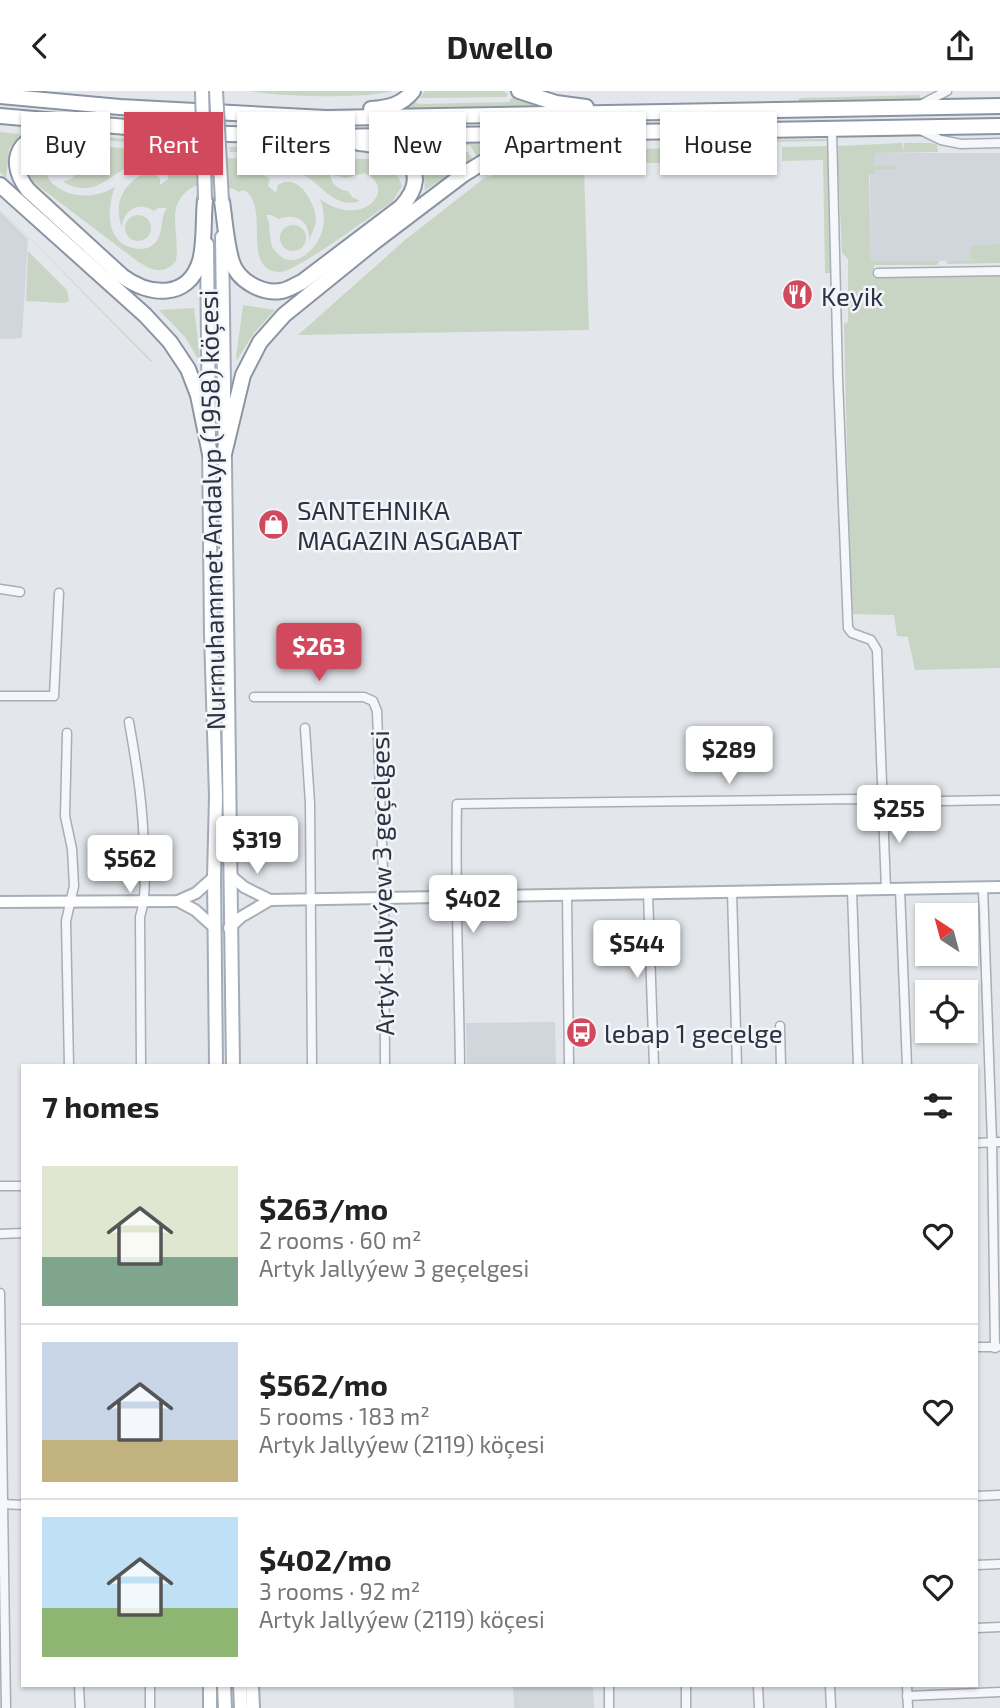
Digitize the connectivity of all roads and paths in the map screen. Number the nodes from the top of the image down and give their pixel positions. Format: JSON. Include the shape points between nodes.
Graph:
{"nodes":[{"id":1,"x":48,"y":91,"type":"edge"},
{"id":2,"x":202,"y":91,"type":"edge"},
{"id":3,"x":216,"y":91,"type":"edge"},
{"id":4,"x":413,"y":91,"type":"edge"},
{"id":5,"x":519,"y":91,"type":"edge"},
{"id":6,"x":947,"y":91,"type":"edge"},
{"id":7,"x":0,"y":96,"type":"edge"},
{"id":8,"x":1000,"y":106,"type":"edge"},
{"id":9,"x":120,"y":107,"type":"junction"},
{"id":10,"x":916,"y":109,"type":"junction"},
{"id":11,"x":344,"y":112,"type":"edge"},
{"id":12,"x":628,"y":112,"type":"edge"},
{"id":13,"x":237,"y":113,"type":"edge"},
{"id":14,"x":646,"y":113,"type":"edge"},
{"id":15,"x":0,"y":116,"type":"edge"},
{"id":16,"x":480,"y":116,"type":"edge"},
{"id":17,"x":355,"y":118,"type":"edge"},
{"id":18,"x":1000,"y":126,"type":"edge"},
{"id":19,"x":122,"y":128,"type":"junction"},
{"id":20,"x":917,"y":129,"type":"junction"},
{"id":21,"x":832,"y":130,"type":"junction"},
{"id":22,"x":646,"y":133,"type":"edge"},
{"id":23,"x":237,"y":134,"type":"edge"},
{"id":24,"x":480,"y":135,"type":"edge"},
{"id":25,"x":355,"y":137,"type":"edge"},
{"id":26,"x":355,"y":143,"type":"edge"},
{"id":27,"x":1000,"y":143,"type":"edge"},
{"id":28,"x":480,"y":164,"type":"edge"},
{"id":29,"x":0,"y":185,"type":"edge"},
{"id":30,"x":205,"y":200,"type":"junction"},
{"id":31,"x":222,"y":201,"type":"junction"},
{"id":32,"x":1000,"y":271,"type":"edge"},
{"id":33,"x":878,"y":274,"type":"dead end"},
{"id":34,"x":217,"y":454,"type":"junction"},
{"id":35,"x":0,"y":589,"type":"edge"},
{"id":36,"x":20,"y":592,"type":"dead end"},
{"id":37,"x":59,"y":593,"type":"dead end"},
{"id":38,"x":0,"y":696,"type":"edge"},
{"id":39,"x":254,"y":697,"type":"dead end"},
{"id":40,"x":129,"y":722,"type":"dead end"},
{"id":41,"x":305,"y":728,"type":"dead end"},
{"id":42,"x":67,"y":733,"type":"dead end"},
{"id":43,"x":1000,"y":800,"type":"edge"},
{"id":44,"x":881,"y":801,"type":"junction"},
{"id":45,"x":230,"y":875,"type":"junction"},
{"id":46,"x":214,"y":877,"type":"junction"},
{"id":47,"x":1000,"y":887,"type":"edge"},
{"id":48,"x":983,"y":888,"type":"junction"},
{"id":49,"x":900,"y":889,"type":"junction"},
{"id":50,"x":852,"y":890,"type":"junction"},
{"id":51,"x":886,"y":890,"type":"junction"},
{"id":52,"x":732,"y":892,"type":"junction"},
{"id":53,"x":648,"y":894,"type":"junction"},
{"id":54,"x":567,"y":895,"type":"junction"},
{"id":55,"x":457,"y":897,"type":"junction"},
{"id":56,"x":384,"y":898,"type":"junction"},
{"id":57,"x":145,"y":900,"type":"junction"},
{"id":58,"x":270,"y":900,"type":"junction"},
{"id":59,"x":311,"y":900,"type":"junction"},
{"id":60,"x":178,"y":901,"type":"junction"},
{"id":61,"x":0,"y":902,"type":"edge"},
{"id":62,"x":69,"y":903,"type":"junction"},
{"id":63,"x":215,"y":928,"type":"junction"},
{"id":64,"x":229,"y":928,"type":"junction"},
{"id":65,"x":780,"y":1026,"type":"dead end"},
{"id":66,"x":69,"y":1064,"type":"edge"},
{"id":67,"x":141,"y":1064,"type":"edge"},
{"id":68,"x":216,"y":1064,"type":"edge"},
{"id":69,"x":233,"y":1064,"type":"edge"},
{"id":70,"x":312,"y":1064,"type":"edge"},
{"id":71,"x":385,"y":1064,"type":"edge"},
{"id":72,"x":460,"y":1064,"type":"edge"},
{"id":73,"x":569,"y":1064,"type":"edge"},
{"id":74,"x":654,"y":1064,"type":"edge"},
{"id":75,"x":737,"y":1064,"type":"edge"},
{"id":76,"x":781,"y":1064,"type":"edge"},
{"id":77,"x":858,"y":1064,"type":"edge"},
{"id":78,"x":906,"y":1064,"type":"edge"},
{"id":79,"x":996,"y":1142,"type":"edge"},
{"id":80,"x":978,"y":1143,"type":"edge"},
{"id":81,"x":0,"y":1186,"type":"edge"},
{"id":82,"x":21,"y":1186,"type":"edge"},
{"id":83,"x":21,"y":1233,"type":"edge"},
{"id":84,"x":0,"y":1234,"type":"edge"},
{"id":85,"x":0,"y":1293,"type":"edge"},
{"id":86,"x":978,"y":1347,"type":"edge"},
{"id":87,"x":997,"y":1347,"type":"edge"},
{"id":88,"x":1000,"y":1495,"type":"edge"},
{"id":89,"x":978,"y":1496,"type":"edge"},
{"id":90,"x":2,"y":1504,"type":"edge"},
{"id":91,"x":21,"y":1505,"type":"edge"},
{"id":92,"x":1000,"y":1564,"type":"edge"},
{"id":93,"x":978,"y":1565,"type":"edge"},
{"id":94,"x":978,"y":1627,"type":"edge"},
{"id":95,"x":1000,"y":1627,"type":"edge"},
{"id":96,"x":79,"y":1687,"type":"edge"},
{"id":97,"x":150,"y":1687,"type":"edge"},
{"id":98,"x":210,"y":1687,"type":"edge"},
{"id":99,"x":224,"y":1687,"type":"edge"},
{"id":100,"x":241,"y":1687,"type":"edge"},
{"id":101,"x":252,"y":1687,"type":"edge"},
{"id":102,"x":608,"y":1687,"type":"edge"},
{"id":103,"x":686,"y":1687,"type":"edge"},
{"id":104,"x":758,"y":1687,"type":"edge"},
{"id":105,"x":830,"y":1687,"type":"edge"},
{"id":106,"x":907,"y":1687,"type":"edge"},
{"id":107,"x":1000,"y":1692,"type":"edge"},
{"id":108,"x":907,"y":1696,"type":"junction"},
{"id":109,"x":250,"y":1706,"type":"edge"},
{"id":110,"x":6,"y":1708,"type":"edge"},
{"id":111,"x":80,"y":1708,"type":"edge"},
{"id":112,"x":150,"y":1708,"type":"edge"},
{"id":113,"x":210,"y":1708,"type":"edge"},
{"id":114,"x":225,"y":1708,"type":"edge"},
{"id":115,"x":609,"y":1708,"type":"edge"},
{"id":116,"x":686,"y":1708,"type":"edge"},
{"id":117,"x":759,"y":1708,"type":"edge"},
{"id":118,"x":831,"y":1708,"type":"edge"},
{"id":119,"x":908,"y":1708,"type":"edge"}],
"edges":[{"from":1,"to":9,"type":"highway"},
{"from":2,"to":30,"type":"main road","name":"Nurmuhammet Andalyp (1958) köçesi","bridge":true},
{"from":3,"to":31,"type":"main road","name":"Nurmuhammet Andalyp (1958) köçesi","bridge":true},
{"from":4,"to":11,"type":"highway","via":[[389,108]]},
{"from":5,"to":12,"type":"highway","via":[[556,103]]},
{"from":6,"to":10,"type":"street"},
{"from":7,"to":9,"type":"highway"},
{"from":8,"to":10,"type":"highway"},
{"from":9,"to":13,"type":"highway"},
{"from":10,"to":14,"type":"highway"},
{"from":15,"to":19,"type":"highway"},
{"from":16,"to":17,"type":"highway"},
{"from":18,"to":20,"type":"highway"},
{"from":19,"to":23,"type":"highway"},
{"from":19,"to":30,"type":"highway","via":[[103,134],[55,130],[30,137],[17,157],[23,184],[122,276],[152,292],[179,287],[197,268]]},
{"from":20,"to":21,"type":"highway"},
{"from":20,"to":27,"type":"street","via":[[961,144]]},
{"from":21,"to":22,"type":"highway"},
{"from":21,"to":44,"type":"street","via":[[848,628],[871,640],[877,650]]},
{"from":24,"to":25,"type":"highway"},
{"from":26,"to":31,"type":"highway","via":[[393,150],[410,166],[413,187],[401,207],[302,282],[282,291],[266,291],[239,275],[232,261]]},
{"from":28,"to":34,"type":"highway","via":[[284,315],[260,342],[243,375]]},
{"from":29,"to":34,"type":"highway","via":[[170,342],[188,369]]},
{"from":30,"to":34,"type":"main road","name":"Nurmuhammet Andalyp (1958) köçesi"},
{"from":31,"to":34,"type":"main road","name":"Nurmuhammet Andalyp (1958) köçesi"},
{"from":32,"to":33,"type":"street"},
{"from":34,"to":45,"type":"main road","name":"Nurmuhammet Andalyp (1958) köçesi"},
{"from":34,"to":46,"type":"main road","name":"Nurmuhammet Andalyp (1958) köçesi"},
{"from":35,"to":36,"type":"street"},
{"from":37,"to":38,"type":"street","via":[[55,693],[51,697]]},
{"from":39,"to":56,"type":"street","name":"Artyk Jallyýew 3 geçelgesi","via":[[365,697],[373,701],[378,716]]},
{"from":40,"to":57,"type":"street","via":[[142,802]]},
{"from":41,"to":59,"type":"street"},
{"from":42,"to":62,"type":"street","via":[[65,815],[74,886]]},
{"from":43,"to":44,"type":"street"},
{"from":44,"to":51,"type":"street"},
{"from":44,"to":55,"type":"street","via":[[457,804]]},
{"from":45,"to":58,"type":"street"},
{"from":45,"to":64,"type":"main road","name":"Nurmuhammet Andalyp (1958) köçesi"},
{"from":46,"to":60,"type":"street"},
{"from":46,"to":63,"type":"main road","name":"Nurmuhammet Andalyp (1958) köçesi"},
{"from":47,"to":48,"type":"street"},
{"from":48,"to":49,"type":"street"},
{"from":48,"to":79,"type":"street"},
{"from":49,"to":51,"type":"street"},
{"from":49,"to":78,"type":"street"},
{"from":50,"to":51,"type":"street"},
{"from":50,"to":52,"type":"street"},
{"from":50,"to":77,"type":"street"},
{"from":52,"to":53,"type":"street"},
{"from":52,"to":75,"type":"street"},
{"from":53,"to":54,"type":"street"},
{"from":53,"to":74,"type":"street"},
{"from":54,"to":55,"type":"street"},
{"from":54,"to":73,"type":"street"},
{"from":55,"to":56,"type":"street"},
{"from":55,"to":72,"type":"street"},
{"from":56,"to":59,"type":"street"},
{"from":56,"to":71,"type":"street","name":"Artyk Jallyýew 3 geçelgesi"},
{"from":57,"to":60,"type":"street"},
{"from":57,"to":62,"type":"street"},
{"from":57,"to":67,"type":"street","via":[[140,917]]},
{"from":58,"to":59,"type":"street"},
{"from":58,"to":64,"type":"street"},
{"from":59,"to":70,"type":"street"},
{"from":60,"to":63,"type":"street"},
{"from":61,"to":62,"type":"street"},
{"from":62,"to":66,"type":"street"},
{"from":63,"to":68,"type":"main road","name":"Nurmuhammet Andalyp (1958) köçesi"},
{"from":64,"to":69,"type":"main road","name":"Nurmuhammet Andalyp (1958) köçesi"},
{"from":65,"to":76,"type":"street"},
{"from":79,"to":80,"type":"street"},
{"from":79,"to":87,"type":"street"},
{"from":81,"to":82,"type":"street"},
{"from":83,"to":84,"type":"street"},
{"from":85,"to":90,"type":"street"},
{"from":86,"to":87,"type":"street"},
{"from":88,"to":89,"type":"street"},
{"from":90,"to":91,"type":"street"},
{"from":90,"to":110,"type":"street"},
{"from":92,"to":93,"type":"street"},
{"from":94,"to":95,"type":"street"},
{"from":96,"to":111,"type":"street"},
{"from":97,"to":112,"type":"street"},
{"from":98,"to":113,"type":"main road"},
{"from":99,"to":114,"type":"main road"},
{"from":100,"to":109,"type":"main road"},
{"from":101,"to":109,"type":"main road"},
{"from":102,"to":115,"type":"street"},
{"from":103,"to":116,"type":"street"},
{"from":104,"to":117,"type":"street"},
{"from":105,"to":118,"type":"street"},
{"from":106,"to":108,"type":"street"},
{"from":107,"to":108,"type":"street"},
{"from":108,"to":119,"type":"street"}]}
